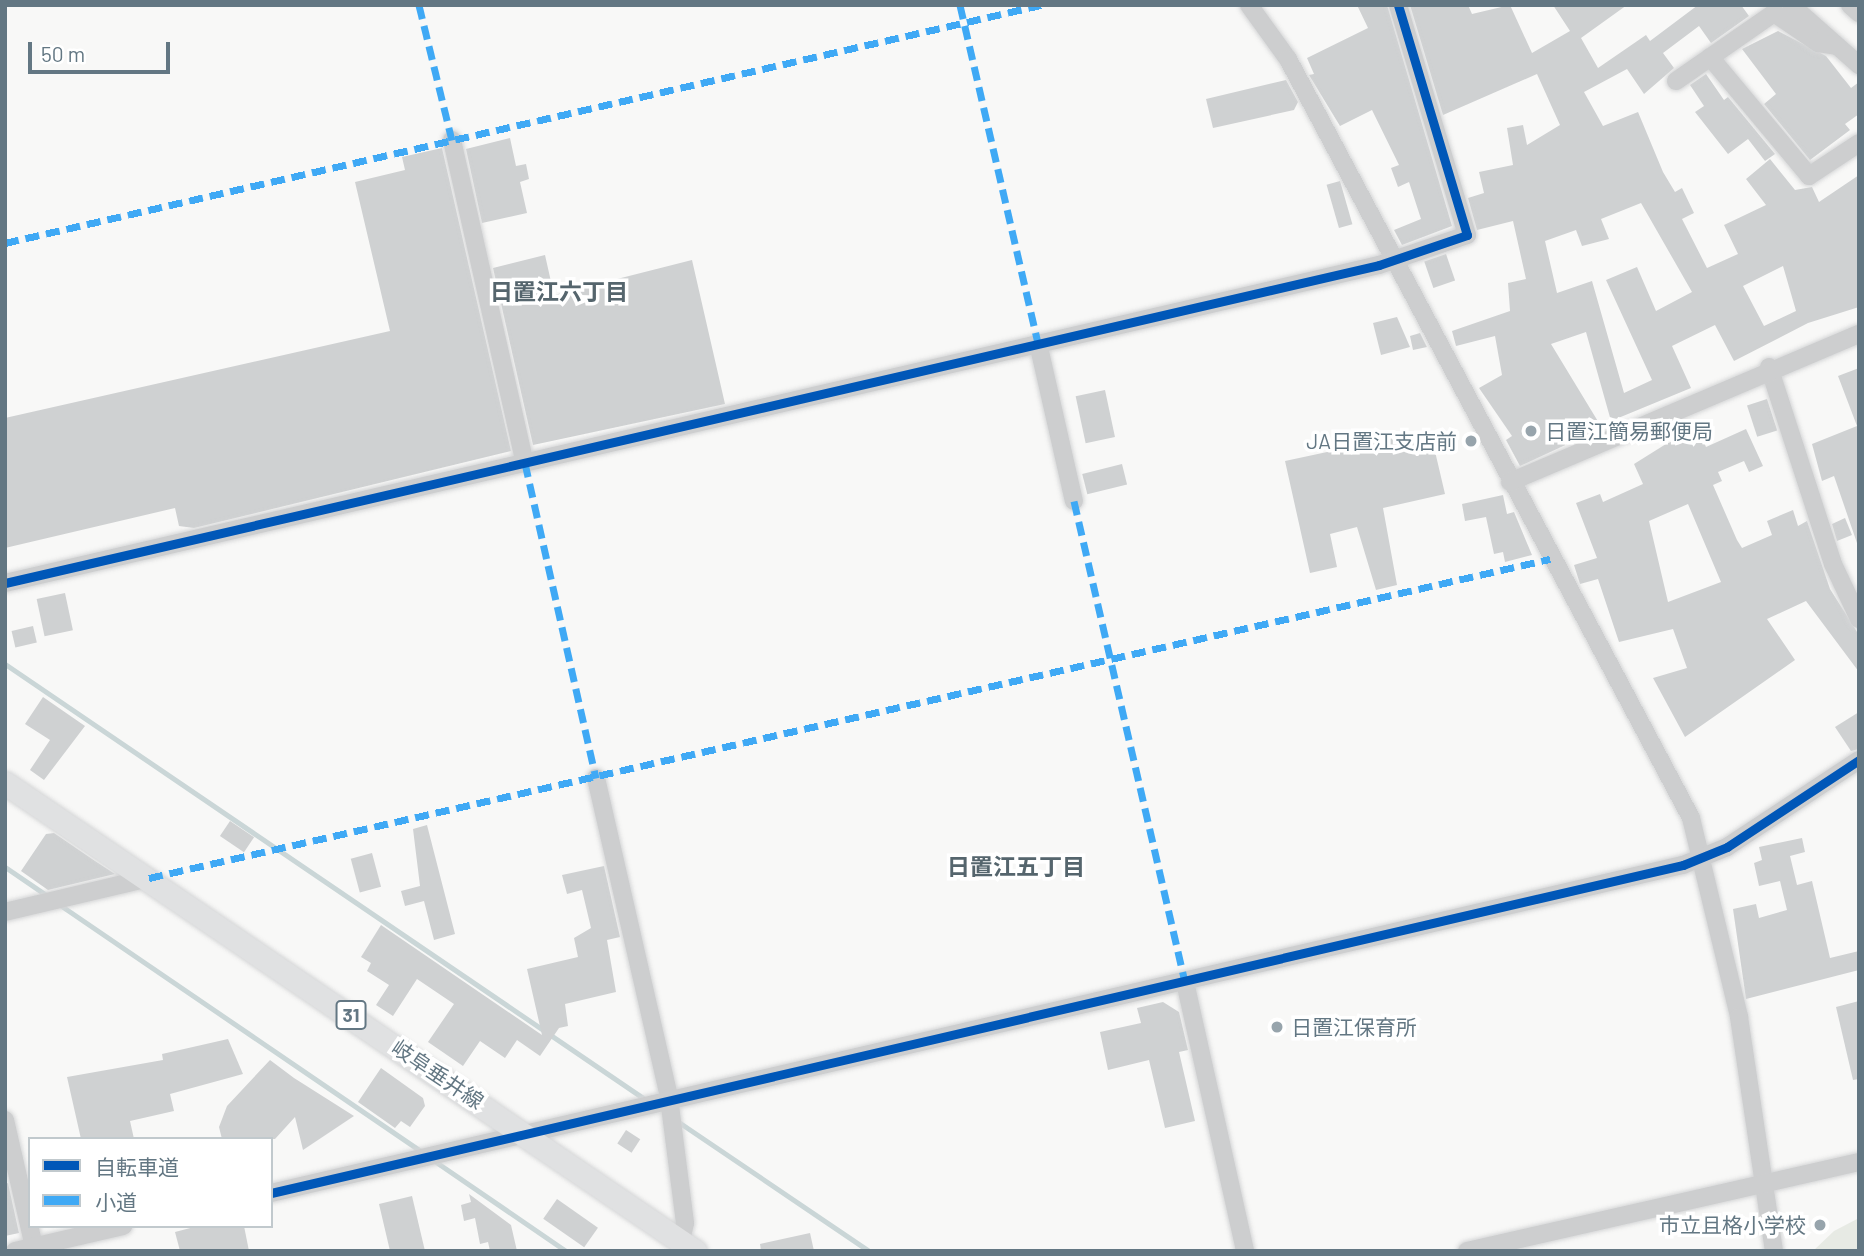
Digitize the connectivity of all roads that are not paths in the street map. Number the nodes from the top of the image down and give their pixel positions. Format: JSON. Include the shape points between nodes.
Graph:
{"nodes":[{"id":1,"x":1249,"y":5,"type":"edge"},
{"id":2,"x":1398,"y":5,"type":"edge"},
{"id":3,"x":1791,"y":5,"type":"edge"},
{"id":4,"x":1850,"y":5,"type":"edge"},
{"id":5,"x":1859,"y":13,"type":"edge"},
{"id":6,"x":1837,"y":46,"type":"junction"},
{"id":7,"x":1710,"y":57,"type":"junction"},
{"id":8,"x":1859,"y":65,"type":"edge"},
{"id":9,"x":1675,"y":81,"type":"dead end"},
{"id":10,"x":452,"y":140,"type":"dead end"},
{"id":11,"x":1859,"y":143,"type":"edge"},
{"id":12,"x":1394,"y":260,"type":"junction"},
{"id":13,"x":1859,"y":334,"type":"edge"},
{"id":14,"x":1038,"y":343,"type":"junction"},
{"id":15,"x":1769,"y":367,"type":"junction"},
{"id":16,"x":525,"y":463,"type":"junction"},
{"id":17,"x":1510,"y":482,"type":"junction"},
{"id":18,"x":1074,"y":501,"type":"dead end"},
{"id":19,"x":5,"y":583,"type":"edge"},
{"id":20,"x":1859,"y":619,"type":"edge"},
{"id":21,"x":1859,"y":760,"type":"edge"},
{"id":22,"x":596,"y":778,"type":"dead end"},
{"id":23,"x":5,"y":783,"type":"edge"},
{"id":24,"x":1705,"y":857,"type":"junction"},
{"id":25,"x":149,"y":878,"type":"junction"},
{"id":26,"x":5,"y":912,"type":"edge"},
{"id":27,"x":1185,"y":982,"type":"junction"},
{"id":28,"x":669,"y":1098,"type":"junction"},
{"id":29,"x":5,"y":1120,"type":"edge"},
{"id":30,"x":527,"y":1135,"type":"junction"},
{"id":31,"x":1859,"y":1162,"type":"edge"},
{"id":32,"x":1763,"y":1183,"type":"junction"},
{"id":33,"x":273,"y":1193,"type":"edge"},
{"id":34,"x":28,"y":1222,"type":"edge"},
{"id":35,"x":29,"y":1228,"type":"edge"},
{"id":36,"x":115,"y":1228,"type":"edge"},
{"id":37,"x":688,"y":1246,"type":"edge"},
{"id":38,"x":34,"y":1249,"type":"edge"},
{"id":39,"x":15,"y":1251,"type":"edge"},
{"id":40,"x":1245,"y":1251,"type":"edge"},
{"id":41,"x":1467,"y":1251,"type":"edge"},
{"id":42,"x":1774,"y":1251,"type":"edge"}],
"edges":[{"from":1,"to":12,"type":"street","via":[[1288,59]]},
{"from":2,"to":12,"type":"street","via":[[1467,235]]},
{"from":3,"to":6,"type":"street"},
{"from":4,"to":5,"type":"street"},
{"from":6,"to":7,"type":"street","via":[[1818,43],[1774,13]]},
{"from":6,"to":8,"type":"street"},
{"from":7,"to":9,"type":"street"},
{"from":7,"to":11,"type":"street","via":[[1809,176]]},
{"from":10,"to":16,"type":"street"},
{"from":12,"to":14,"type":"street"},
{"from":12,"to":17,"type":"street"},
{"from":13,"to":15,"type":"street"},
{"from":14,"to":16,"type":"street"},
{"from":14,"to":18,"type":"street"},
{"from":15,"to":17,"type":"street"},
{"from":15,"to":20,"type":"street","via":[[1833,564]]},
{"from":16,"to":19,"type":"street"},
{"from":17,"to":24,"type":"street","via":[[1690,818]]},
{"from":21,"to":24,"type":"street"},
{"from":22,"to":28,"type":"street"},
{"from":23,"to":25,"type":"main road","name":"岐阜垂井線","number":"31"},
{"from":24,"to":27,"type":"street"},
{"from":24,"to":32,"type":"street","via":[[1739,1017]]},
{"from":25,"to":26,"type":"street"},
{"from":25,"to":30,"type":"main road","name":"岐阜垂井線","number":"31"},
{"from":27,"to":28,"type":"street"},
{"from":27,"to":40,"type":"street"},
{"from":28,"to":30,"type":"street"},
{"from":28,"to":37,"type":"street"},
{"from":29,"to":34,"type":"street"},
{"from":30,"to":33,"type":"street"},
{"from":30,"to":37,"type":"main road","name":"岐阜垂井線","number":"31"},
{"from":31,"to":32,"type":"street"},
{"from":32,"to":41,"type":"street"},
{"from":32,"to":42,"type":"street"},
{"from":35,"to":38,"type":"street"},
{"from":36,"to":38,"type":"street"},
{"from":38,"to":39,"type":"street"}]}
